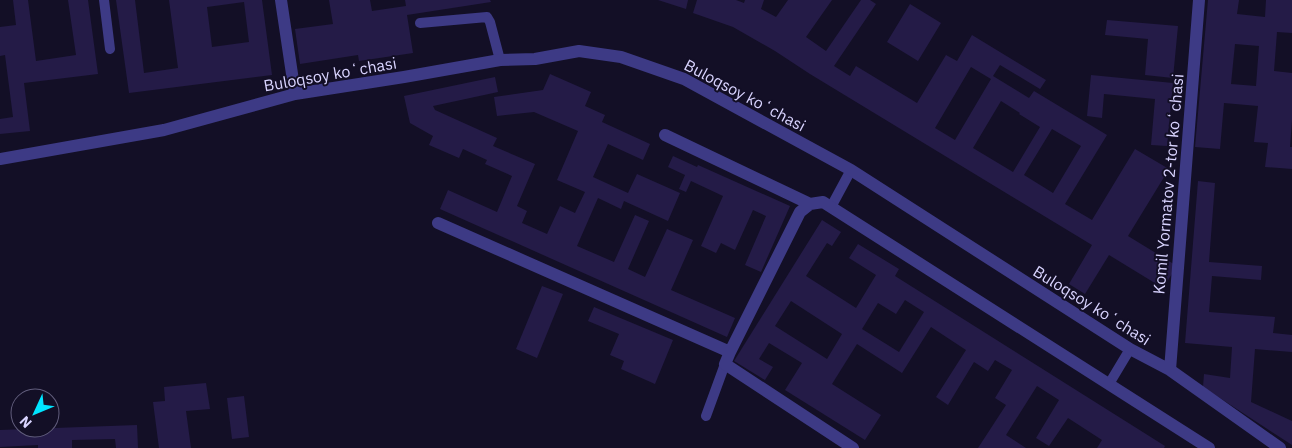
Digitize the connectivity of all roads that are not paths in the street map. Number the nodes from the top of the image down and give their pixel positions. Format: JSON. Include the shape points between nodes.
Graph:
{"nodes":[{"id":1,"x":104,"y":0,"type":"edge"},
{"id":2,"x":281,"y":0,"type":"edge"},
{"id":3,"x":1199,"y":0,"type":"edge"},
{"id":4,"x":420,"y":23,"type":"dead end"},
{"id":5,"x":110,"y":49,"type":"dead end"},
{"id":6,"x":500,"y":60,"type":"junction"},
{"id":7,"x":295,"y":94,"type":"junction"},
{"id":8,"x":665,"y":135,"type":"dead end"},
{"id":9,"x":0,"y":159,"type":"edge"},
{"id":10,"x":851,"y":170,"type":"junction"},
{"id":11,"x":810,"y":204,"type":"junction"},
{"id":12,"x":831,"y":207,"type":"junction"},
{"id":13,"x":438,"y":223,"type":"dead end"},
{"id":14,"x":1130,"y":348,"type":"junction"},
{"id":15,"x":730,"y":352,"type":"junction"},
{"id":16,"x":725,"y":364,"type":"junction"},
{"id":17,"x":1170,"y":370,"type":"junction"},
{"id":18,"x":1109,"y":384,"type":"junction"},
{"id":19,"x":706,"y":416,"type":"dead end"},
{"id":20,"x":854,"y":448,"type":"edge"},
{"id":21,"x":1209,"y":448,"type":"edge"},
{"id":22,"x":1280,"y":448,"type":"edge"}],
"edges":[{"from":1,"to":5,"type":"lane"},
{"from":2,"to":7,"type":"street"},
{"from":3,"to":17,"type":"street","name":"Komil Yormatov 2-tor koʻchasi"},
{"from":4,"to":6,"type":"lane","via":[[487,17]]},
{"from":6,"to":7,"type":"street","name":"Buloqsoy koʻchasi"},
{"from":6,"to":10,"type":"street","name":"Buloqsoy koʻchasi","via":[[535,59],[579,51],[621,57],[684,79]]},
{"from":7,"to":9,"type":"street","name":"Buloqsoy koʻchasi","via":[[164,130]]},
{"from":8,"to":11,"type":"street"},
{"from":10,"to":12,"type":"lane"},
{"from":10,"to":14,"type":"street","name":"Buloqsoy koʻchasi"},
{"from":11,"to":12,"type":"street","via":[[823,202]]},
{"from":11,"to":15,"type":"street","via":[[800,212]]},
{"from":12,"to":18,"type":"street"},
{"from":13,"to":15,"type":"street"},
{"from":14,"to":17,"type":"street","name":"Buloqsoy koʻchasi"},
{"from":14,"to":18,"type":"lane"},
{"from":15,"to":16,"type":"street"},
{"from":16,"to":19,"type":"lane"},
{"from":16,"to":20,"type":"street"},
{"from":17,"to":22,"type":"street","name":"Buloqsoy koʻchasi"},
{"from":18,"to":21,"type":"street"}]}
